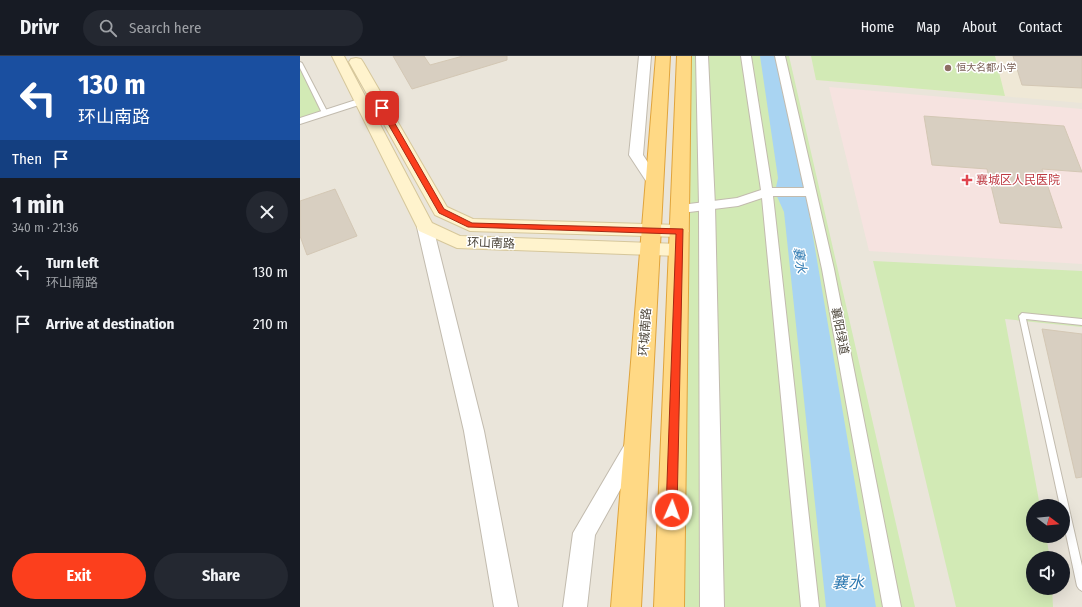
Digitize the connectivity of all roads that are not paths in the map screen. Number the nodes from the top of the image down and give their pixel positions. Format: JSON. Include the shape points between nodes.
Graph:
{"nodes":[{"id":1,"x":338,"y":56,"type":"edge"},
{"id":2,"x":353,"y":56,"type":"edge"},
{"id":3,"x":645,"y":56,"type":"edge"},
{"id":4,"x":663,"y":56,"type":"edge"},
{"id":5,"x":684,"y":56,"type":"edge"},
{"id":6,"x":702,"y":56,"type":"edge"},
{"id":7,"x":746,"y":56,"type":"edge"},
{"id":8,"x":780,"y":56,"type":"edge"},
{"id":9,"x":300,"y":63,"type":"edge"},
{"id":10,"x":362,"y":101,"type":"junction"},
{"id":11,"x":325,"y":113,"type":"junction"},
{"id":12,"x":300,"y":121,"type":"edge"},
{"id":13,"x":655,"y":184,"type":"junction"},
{"id":14,"x":767,"y":192,"type":"junction"},
{"id":15,"x":810,"y":192,"type":"junction"},
{"id":16,"x":707,"y":206,"type":"junction"},
{"id":17,"x":681,"y":209,"type":"junction"},
{"id":18,"x":425,"y":227,"type":"junction"},
{"id":19,"x":652,"y":240,"type":"junction"},
{"id":20,"x":680,"y":240,"type":"junction"},
{"id":21,"x":1082,"y":322,"type":"edge"},
{"id":22,"x":638,"y":439,"type":"junction"},
{"id":23,"x":1082,"y":586,"type":"edge"},
{"id":24,"x":506,"y":607,"type":"edge"},
{"id":25,"x":576,"y":607,"type":"edge"},
{"id":26,"x":626,"y":607,"type":"edge"},
{"id":27,"x":669,"y":607,"type":"edge"},
{"id":28,"x":712,"y":607,"type":"edge"},
{"id":29,"x":810,"y":607,"type":"edge"},
{"id":30,"x":892,"y":607,"type":"edge"}],
"edges":[{"from":1,"to":10,"type":"main road"},
{"from":2,"to":19,"type":"main road","name":"环山南路","via":[[441,211],[470,226]]},
{"from":3,"to":13,"type":"street","via":[[636,155]]},
{"from":4,"to":13,"type":"highway","name":"环城南路"},
{"from":5,"to":17,"type":"highway"},
{"from":6,"to":16,"type":"street"},
{"from":7,"to":14,"type":"street"},
{"from":8,"to":15,"type":"street","name":"襄阳绿道"},
{"from":9,"to":11,"type":"lane"},
{"from":10,"to":11,"type":"street"},
{"from":10,"to":18,"type":"main road"},
{"from":11,"to":12,"type":"street"},
{"from":13,"to":19,"type":"highway","name":"环城南路"},
{"from":14,"to":15,"type":"street"},
{"from":14,"to":16,"type":"street","via":[[738,202]]},
{"from":14,"to":29,"type":"street"},
{"from":15,"to":30,"type":"street","name":"襄阳绿道","via":[[828,269]]},
{"from":16,"to":17,"type":"street"},
{"from":16,"to":28,"type":"street"},
{"from":17,"to":20,"type":"highway"},
{"from":18,"to":19,"type":"main road","name":"环山南路","via":[[457,242]]},
{"from":18,"to":24,"type":"street","via":[[474,431]]},
{"from":19,"to":20,"type":"main road","name":"环山南路"},
{"from":19,"to":22,"type":"highway","name":"环城南路"},
{"from":20,"to":27,"type":"highway"},
{"from":21,"to":23,"type":"lane","via":[[1022,316]]},
{"from":22,"to":25,"type":"street","via":[[584,533]]},
{"from":22,"to":26,"type":"highway","name":"环城南路"}]}
